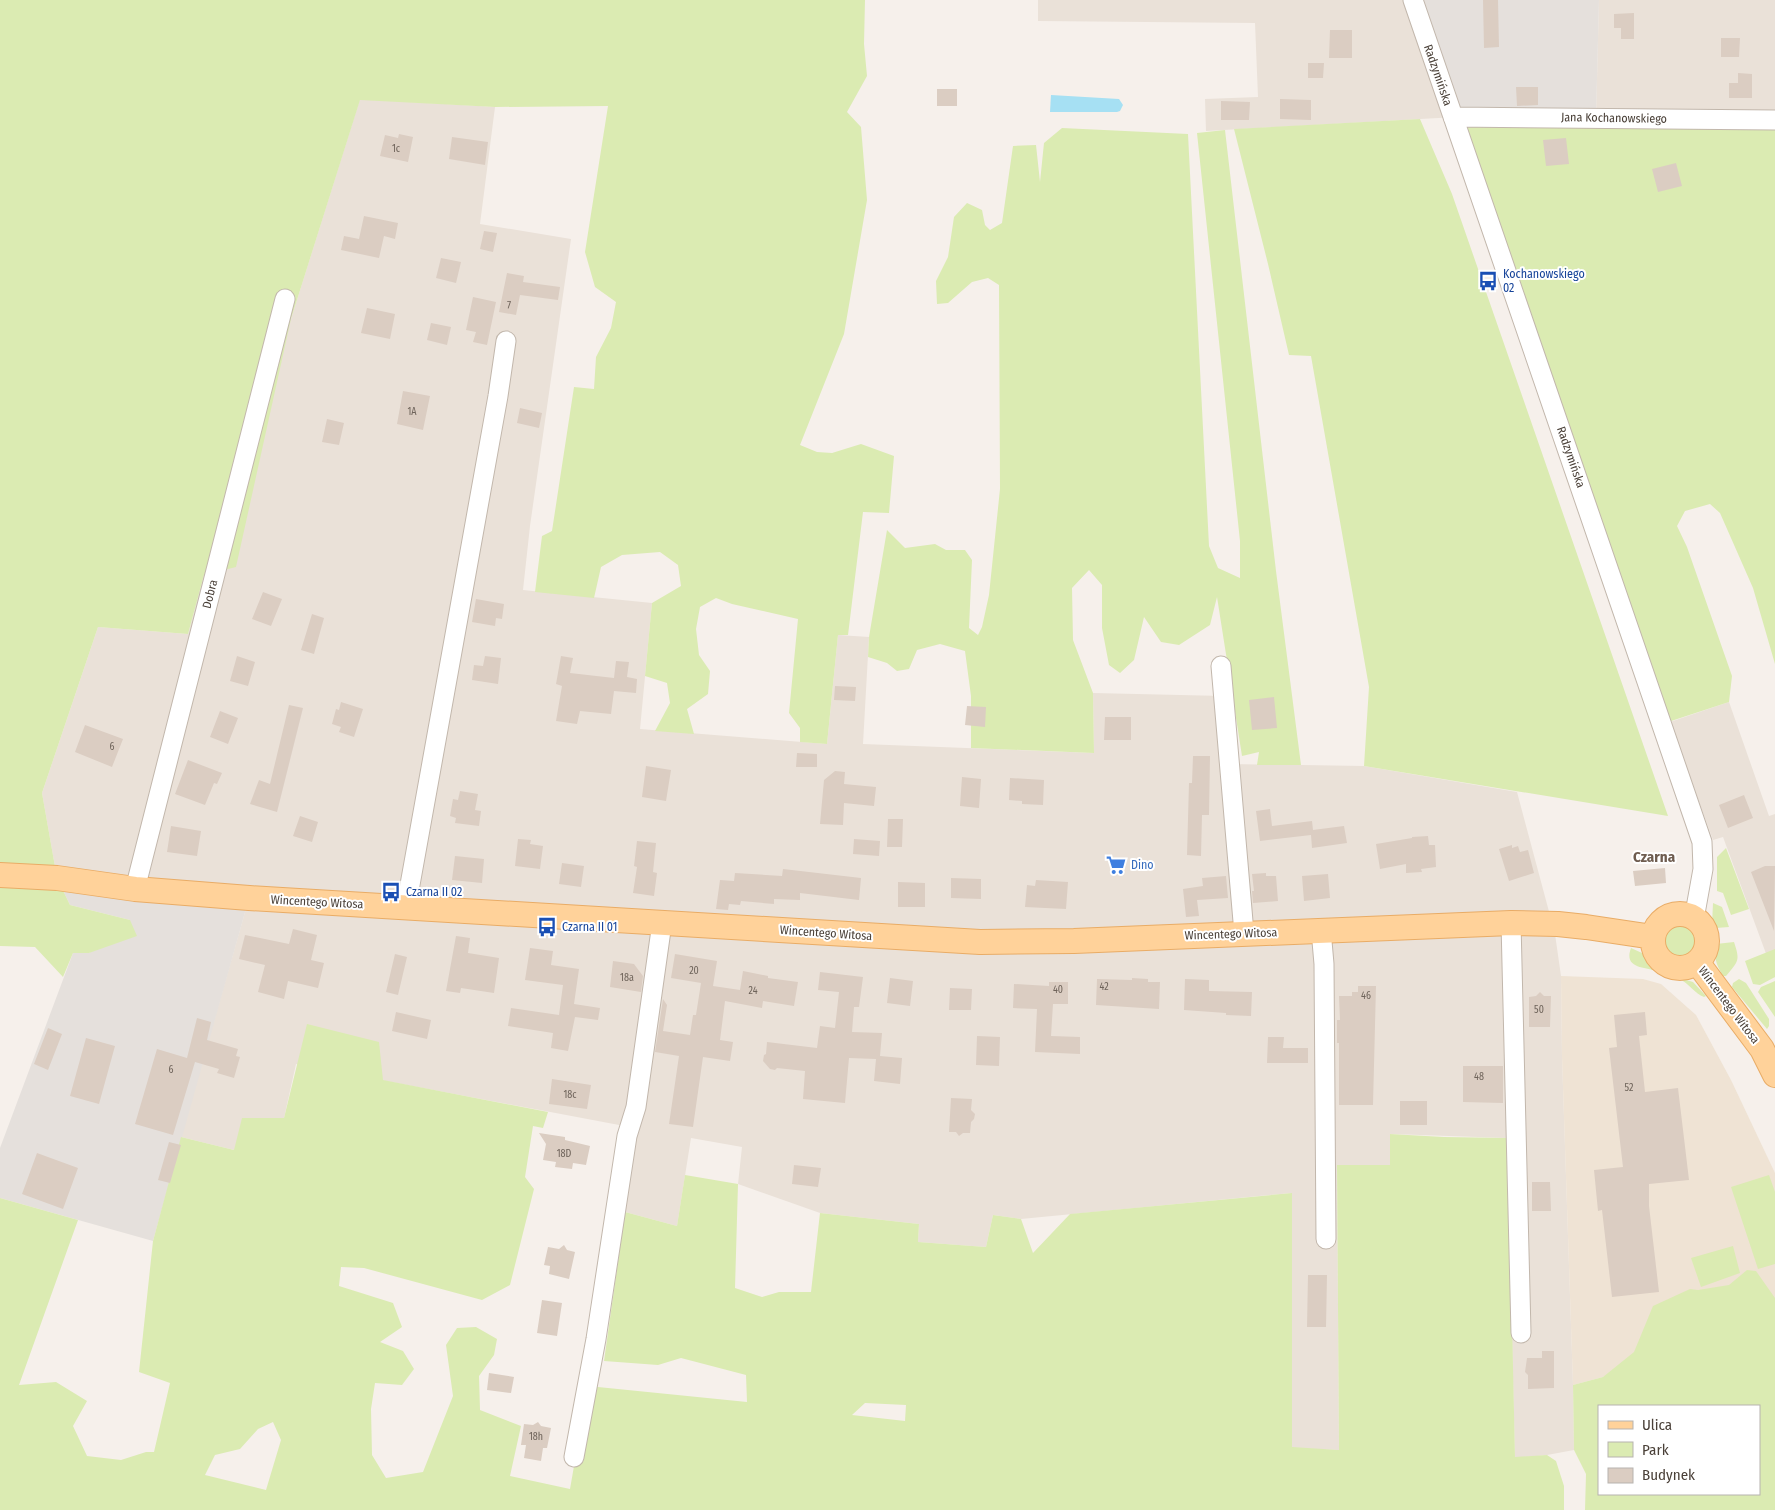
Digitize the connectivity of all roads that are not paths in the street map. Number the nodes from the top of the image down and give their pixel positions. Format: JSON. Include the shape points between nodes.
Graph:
{"nodes":[{"id":1,"x":1413,"y":0,"type":"edge"},
{"id":2,"x":1453,"y":117,"type":"junction"},
{"id":3,"x":1775,"y":120,"type":"edge"},
{"id":4,"x":285,"y":299,"type":"dead end"},
{"id":5,"x":506,"y":341,"type":"dead end"},
{"id":6,"x":1220,"y":666,"type":"dead end"},
{"id":7,"x":0,"y":875,"type":"edge"},
{"id":8,"x":135,"y":889,"type":"junction"},
{"id":9,"x":406,"y":907,"type":"junction"},
{"id":10,"x":1694,"y":918,"type":"junction"},
{"id":11,"x":662,"y":923,"type":"junction"},
{"id":12,"x":1512,"y":923,"type":"junction"},
{"id":13,"x":1321,"y":930,"type":"junction"},
{"id":14,"x":1244,"y":933,"type":"junction"},
{"id":15,"x":1653,"y":937,"type":"junction"},
{"id":16,"x":1697,"y":962,"type":"junction"},
{"id":17,"x":1775,"y":1074,"type":"edge"},
{"id":18,"x":1326,"y":1239,"type":"dead end"},
{"id":19,"x":1520,"y":1332,"type":"dead end"},
{"id":20,"x":574,"y":1457,"type":"dead end"}],
"edges":[{"from":1,"to":2,"type":"street","name":"Radzymińska"},
{"from":2,"to":3,"type":"street","name":"Jana Kochanowskiego"},
{"from":2,"to":10,"type":"street","name":"Radzymińska","via":[[1702,842],[1703,869]]},
{"from":4,"to":8,"type":"street","name":"Dobra"},
{"from":5,"to":9,"type":"street"},
{"from":6,"to":14,"type":"street"},
{"from":7,"to":8,"type":"main road","name":"Wincentego Witosa","via":[[57,878]]},
{"from":8,"to":9,"type":"main road","name":"Wincentego Witosa"},
{"from":9,"to":11,"type":"main road","name":"Wincentego Witosa"},
{"from":10,"to":15,"type":"main road","via":[[1677,914],[1668,917],[1661,922]]},
{"from":10,"to":16,"type":"main road","via":[[1701,924],[1707,940]]},
{"from":11,"to":14,"type":"main road","name":"Wincentego Witosa","via":[[980,942]]},
{"from":11,"to":20,"type":"street","via":[[636,1107],[627,1136]]},
{"from":12,"to":13,"type":"main road","name":"Wincentego Witosa"},
{"from":12,"to":15,"type":"main road","name":"Wincentego Witosa","via":[[1558,924]]},
{"from":12,"to":19,"type":"street"},
{"from":13,"to":14,"type":"main road","name":"Wincentego Witosa"},
{"from":13,"to":18,"type":"street"},
{"from":15,"to":16,"type":"main road","via":[[1653,947],[1662,962],[1680,968]]},
{"from":16,"to":17,"type":"main road","name":"Wincentego Witosa","via":[[1762,1049]]}]}
